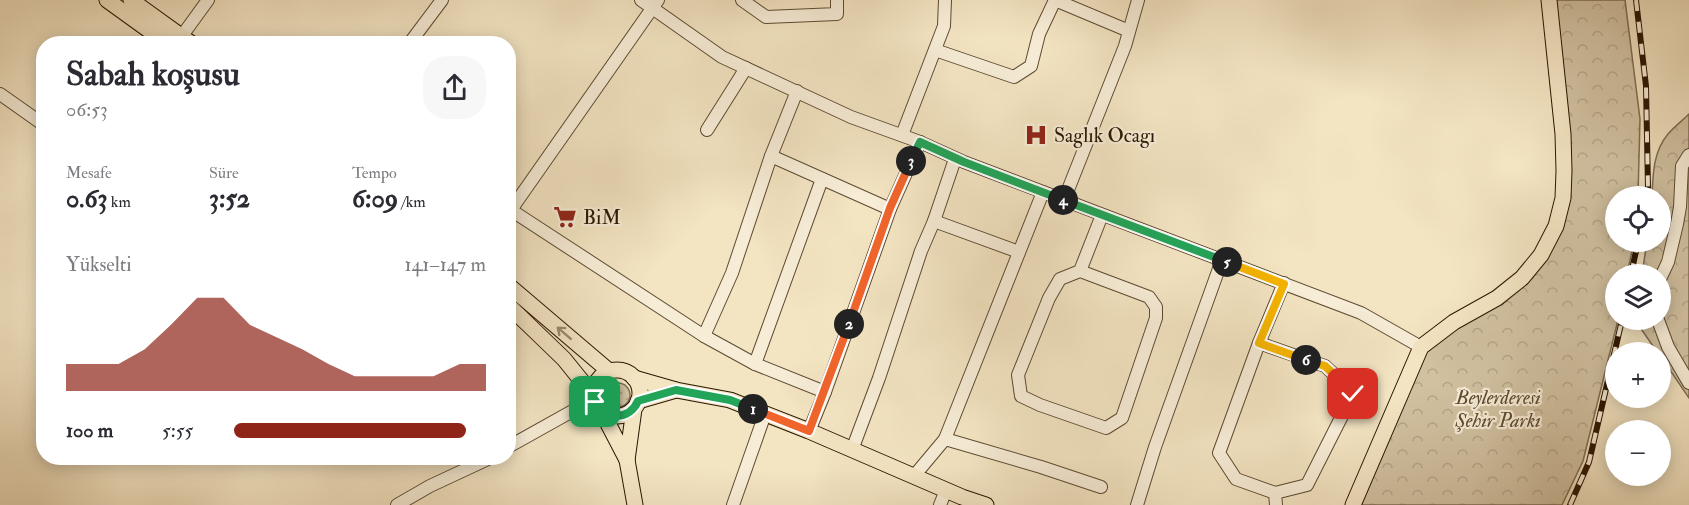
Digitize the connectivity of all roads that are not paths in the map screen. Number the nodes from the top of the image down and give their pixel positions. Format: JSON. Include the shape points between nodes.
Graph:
{"nodes":[{"id":1,"x":107,"y":0,"type":"edge"},
{"id":2,"x":131,"y":0,"type":"edge"},
{"id":3,"x":208,"y":0,"type":"edge"},
{"id":4,"x":442,"y":0,"type":"edge"},
{"id":5,"x":641,"y":0,"type":"edge"},
{"id":6,"x":742,"y":0,"type":"edge"},
{"id":7,"x":837,"y":0,"type":"edge"},
{"id":8,"x":945,"y":0,"type":"edge"},
{"id":9,"x":1055,"y":0,"type":"edge"},
{"id":10,"x":1138,"y":0,"type":"edge"},
{"id":11,"x":1549,"y":0,"type":"edge"},
{"id":12,"x":655,"y":4,"type":"edge"},
{"id":13,"x":1129,"y":30,"type":"junction"},
{"id":14,"x":169,"y":36,"type":"edge"},
{"id":15,"x":172,"y":36,"type":"edge"},
{"id":16,"x":183,"y":36,"type":"edge"},
{"id":17,"x":415,"y":36,"type":"edge"},
{"id":18,"x":935,"y":50,"type":"junction"},
{"id":19,"x":746,"y":68,"type":"junction"},
{"id":20,"x":797,"y":91,"type":"junction"},
{"id":21,"x":0,"y":94,"type":"edge"},
{"id":22,"x":36,"y":119,"type":"edge"},
{"id":23,"x":707,"y":130,"type":"dead end"},
{"id":24,"x":902,"y":135,"type":"junction"},
{"id":25,"x":920,"y":142,"type":"junction"},
{"id":26,"x":1689,"y":155,"type":"edge"},
{"id":27,"x":771,"y":156,"type":"junction"},
{"id":28,"x":956,"y":159,"type":"junction"},
{"id":29,"x":822,"y":179,"type":"junction"},
{"id":30,"x":1042,"y":192,"type":"junction"},
{"id":31,"x":1065,"y":200,"type":"junction"},
{"id":32,"x":516,"y":203,"type":"edge"},
{"id":33,"x":890,"y":208,"type":"junction"},
{"id":34,"x":1102,"y":215,"type":"junction"},
{"id":35,"x":516,"y":216,"type":"edge"},
{"id":36,"x":934,"y":221,"type":"junction"},
{"id":37,"x":1019,"y":252,"type":"junction"},
{"id":38,"x":1222,"y":260,"type":"junction"},
{"id":39,"x":1667,"y":264,"type":"edge"},
{"id":40,"x":1080,"y":271,"type":"junction"},
{"id":41,"x":1284,"y":284,"type":"junction"},
{"id":42,"x":516,"y":292,"type":"edge"},
{"id":43,"x":516,"y":313,"type":"edge"},
{"id":44,"x":1662,"y":330,"type":"edge"},
{"id":45,"x":704,"y":336,"type":"junction"},
{"id":46,"x":1259,"y":343,"type":"junction"},
{"id":47,"x":1421,"y":347,"type":"junction"},
{"id":48,"x":755,"y":364,"type":"junction"},
{"id":49,"x":609,"y":371,"type":"junction"},
{"id":50,"x":634,"y":378,"type":"junction"},
{"id":51,"x":1689,"y":383,"type":"edge"},
{"id":52,"x":676,"y":390,"type":"junction"},
{"id":53,"x":825,"y":392,"type":"junction"},
{"id":54,"x":597,"y":402,"type":"junction"},
{"id":55,"x":636,"y":405,"type":"junction"},
{"id":56,"x":765,"y":414,"type":"junction"},
{"id":57,"x":809,"y":431,"type":"junction"},
{"id":58,"x":945,"y":439,"type":"junction"},
{"id":59,"x":516,"y":443,"type":"edge"},
{"id":60,"x":852,"y":450,"type":"junction"},
{"id":61,"x":627,"y":460,"type":"junction"},
{"id":62,"x":475,"y":465,"type":"edge"},
{"id":63,"x":914,"y":476,"type":"junction"},
{"id":64,"x":1101,"y":487,"type":"dead end"},
{"id":65,"x":946,"y":490,"type":"junction"},
{"id":66,"x":1276,"y":499,"type":"edge"},
{"id":67,"x":397,"y":505,"type":"edge"},
{"id":68,"x":635,"y":505,"type":"edge"},
{"id":69,"x":733,"y":505,"type":"edge"},
{"id":70,"x":940,"y":505,"type":"edge"},
{"id":71,"x":986,"y":505,"type":"edge"},
{"id":72,"x":1137,"y":505,"type":"edge"},
{"id":73,"x":1353,"y":505,"type":"edge"}],
"edges":[{"from":1,"to":14,"type":"main road"},
{"from":2,"to":15,"type":"main road"},
{"from":3,"to":16,"type":"street"},
{"from":4,"to":17,"type":"street"},
{"from":5,"to":12,"type":"street"},
{"from":6,"to":7,"type":"street","via":[[766,17],[837,14]]},
{"from":8,"to":18,"type":"street","via":[[944,26]]},
{"from":9,"to":13,"type":"street"},
{"from":9,"to":18,"type":"street","via":[[1030,66],[1014,77]]},
{"from":10,"to":13,"type":"street"},
{"from":11,"to":47,"type":"main road","via":[[1563,134],[1563,198],[1556,226],[1541,255],[1522,278]]},
{"from":12,"to":19,"type":"street","via":[[722,57]]},
{"from":12,"to":32,"type":"street"},
{"from":13,"to":31,"type":"street"},
{"from":18,"to":24,"type":"street"},
{"from":19,"to":20,"type":"street"},
{"from":19,"to":23,"type":"street"},
{"from":20,"to":24,"type":"street"},
{"from":20,"to":27,"type":"street"},
{"from":21,"to":22,"type":"street"},
{"from":24,"to":25,"type":"street"},
{"from":25,"to":28,"type":"street"},
{"from":25,"to":33,"type":"street"},
{"from":26,"to":39,"type":"street","via":[[1682,166],[1680,207]]},
{"from":27,"to":29,"type":"street"},
{"from":27,"to":45,"type":"street","via":[[732,273]]},
{"from":28,"to":30,"type":"street"},
{"from":28,"to":36,"type":"street"},
{"from":29,"to":33,"type":"street"},
{"from":29,"to":48,"type":"street"},
{"from":30,"to":31,"type":"street"},
{"from":30,"to":37,"type":"street"},
{"from":31,"to":34,"type":"street"},
{"from":33,"to":53,"type":"street"},
{"from":34,"to":38,"type":"street"},
{"from":34,"to":40,"type":"street"},
{"from":35,"to":45,"type":"street"},
{"from":36,"to":37,"type":"street"},
{"from":36,"to":60,"type":"street"},
{"from":37,"to":58,"type":"street"},
{"from":38,"to":41,"type":"street"},
{"from":38,"to":72,"type":"street"},
{"from":40,"to":40,"type":"street","via":[[1149,297],[1156,307],[1156,318],[1122,418],[1106,428],[1021,396],[1018,375],[1049,298],[1060,279]]},
{"from":41,"to":46,"type":"street"},
{"from":41,"to":47,"type":"street","via":[[1361,313]]},
{"from":49,"to":42,"type":"main road","one_way":true},
{"from":43,"to":54,"type":"main road","via":[[564,358]]},
{"from":44,"to":51,"type":"street"},
{"from":45,"to":48,"type":"street"},
{"from":46,"to":66,"type":"street","via":[[1219,453],[1236,479]]},
{"from":46,"to":66,"type":"street","via":[[1325,366],[1353,394],[1307,485]]},
{"from":47,"to":73,"type":"main road"},
{"from":48,"to":53,"type":"street"},
{"from":49,"to":50,"type":"main road","via":[[625,371]]},
{"from":49,"to":54,"type":"main road","via":[[596,381]]},
{"from":50,"to":52,"type":"main road"},
{"from":50,"to":55,"type":"main road","via":[[640,389]]},
{"from":52,"to":55,"type":"main road"},
{"from":52,"to":56,"type":"main road","via":[[730,400]]},
{"from":53,"to":57,"type":"street"},
{"from":54,"to":55,"type":"main road","via":[[608,415],[620,416]]},
{"from":54,"to":59,"type":"street"},
{"from":54,"to":61,"type":"main road"},
{"from":55,"to":61,"type":"main road"},
{"from":56,"to":57,"type":"main road"},
{"from":56,"to":69,"type":"street"},
{"from":57,"to":60,"type":"main road"},
{"from":58,"to":63,"type":"street"},
{"from":58,"to":64,"type":"street"},
{"from":60,"to":63,"type":"main road"},
{"from":61,"to":68,"type":"main road"},
{"from":62,"to":67,"type":"street"},
{"from":63,"to":65,"type":"main road"},
{"from":65,"to":70,"type":"street"},
{"from":65,"to":71,"type":"main road"}]}
